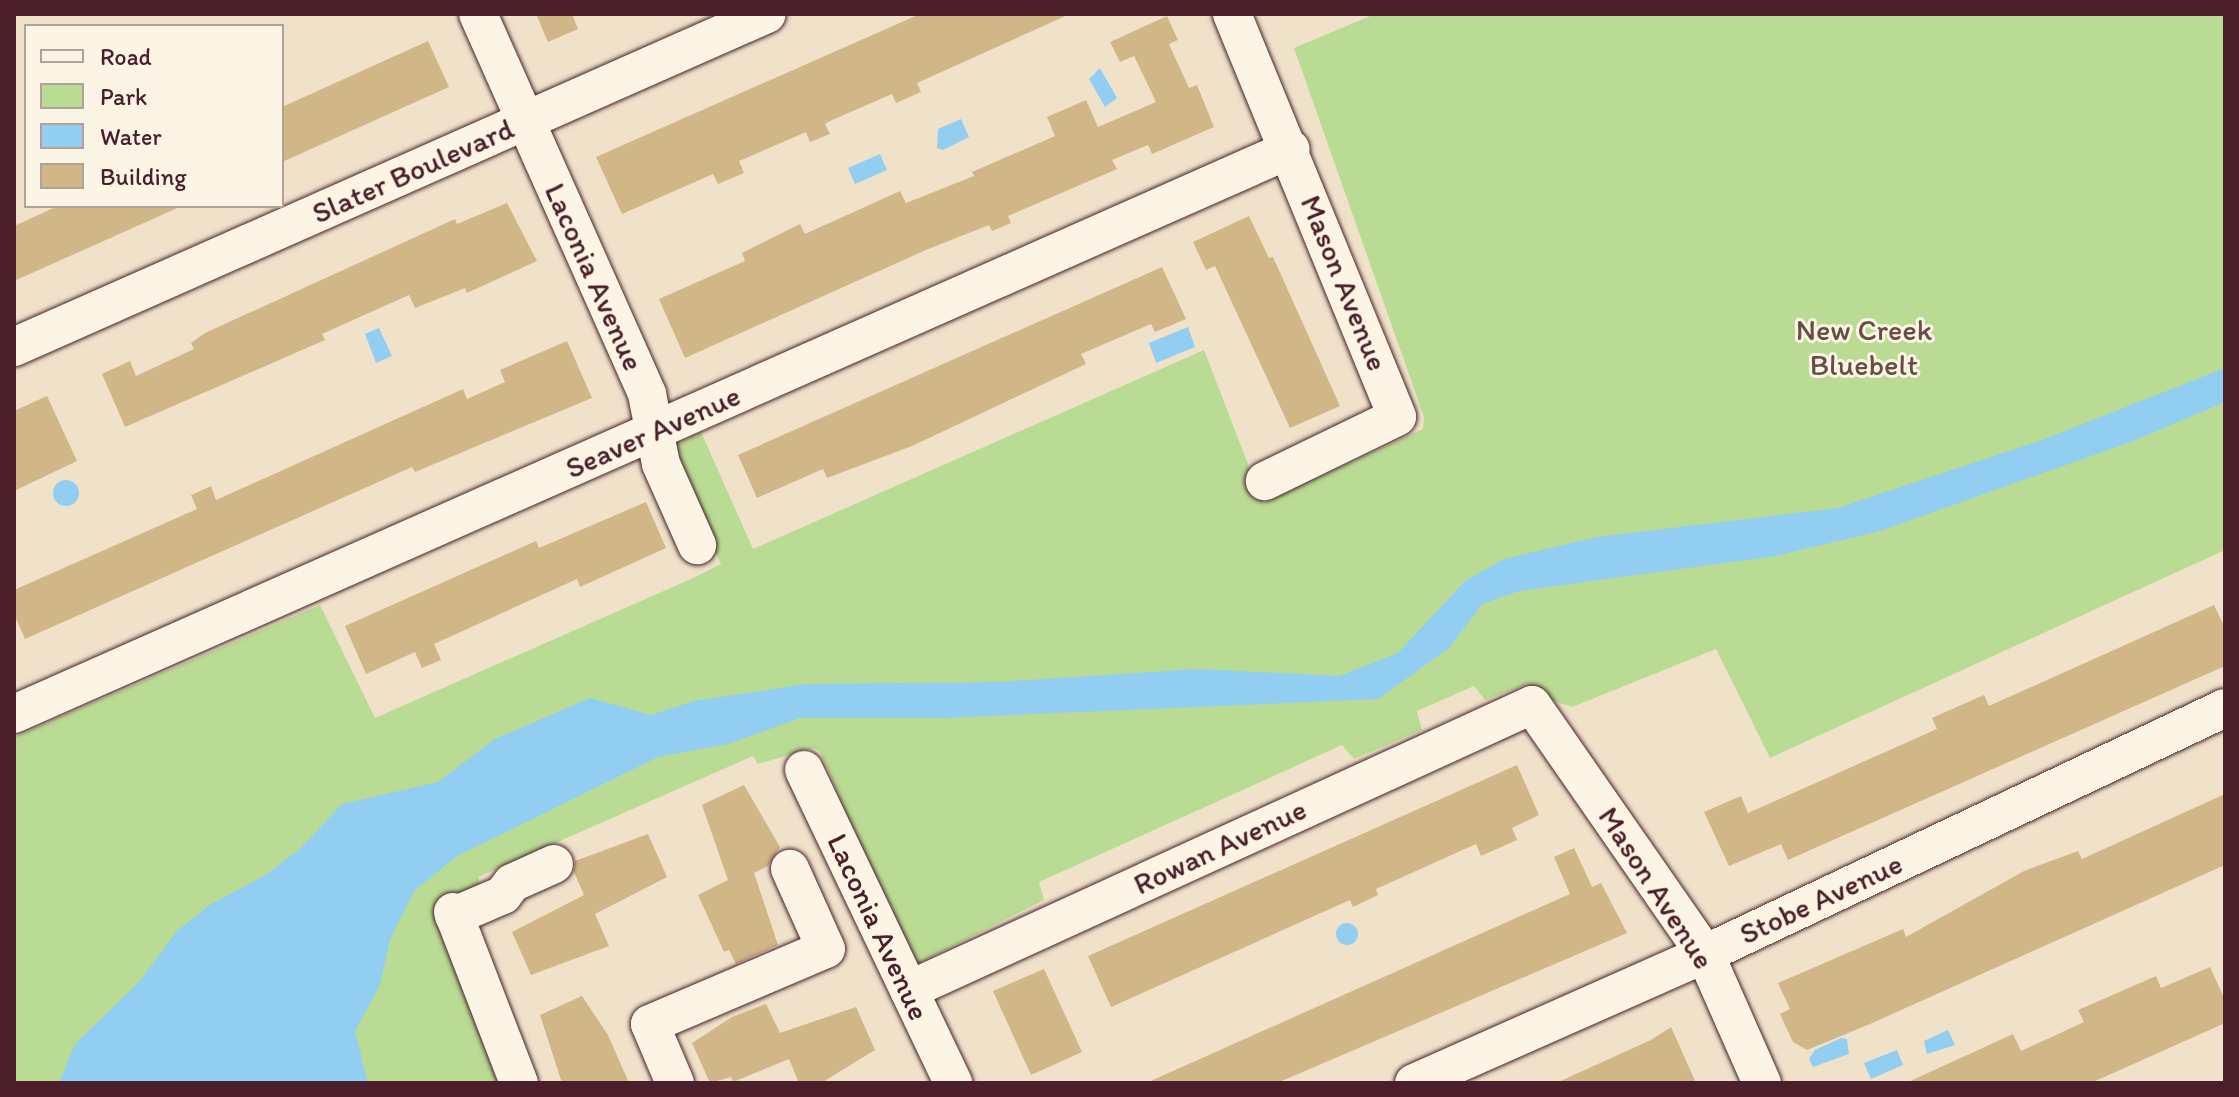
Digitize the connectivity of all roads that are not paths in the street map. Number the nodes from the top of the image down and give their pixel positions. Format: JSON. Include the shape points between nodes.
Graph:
{"nodes":[{"id":1,"x":478,"y":14,"type":"edge"},
{"id":2,"x":767,"y":14,"type":"edge"},
{"id":3,"x":1232,"y":14,"type":"edge"},
{"id":4,"x":526,"y":122,"type":"junction"},
{"id":5,"x":1291,"y":149,"type":"junction"},
{"id":6,"x":14,"y":347,"type":"edge"},
{"id":7,"x":654,"y":431,"type":"junction"},
{"id":8,"x":1265,"y":481,"type":"dead end"},
{"id":9,"x":697,"y":545,"type":"dead end"},
{"id":10,"x":1532,"y":705,"type":"joint"},
{"id":11,"x":2225,"y":708,"type":"edge"},
{"id":12,"x":14,"y":714,"type":"edge"},
{"id":13,"x":804,"y":770,"type":"dead end"},
{"id":14,"x":554,"y":864,"type":"dead end"},
{"id":15,"x":790,"y":869,"type":"dead end"},
{"id":16,"x":1705,"y":954,"type":"junction"},
{"id":17,"x":909,"y":990,"type":"junction"},
{"id":18,"x":519,"y":1083,"type":"edge"},
{"id":19,"x":675,"y":1083,"type":"edge"},
{"id":20,"x":953,"y":1083,"type":"edge"},
{"id":21,"x":1414,"y":1083,"type":"edge"},
{"id":22,"x":1762,"y":1083,"type":"edge"}],
"edges":[{"from":1,"to":4,"type":"street","name":"Laconia Avenue"},
{"from":2,"to":4,"type":"street","name":"Slater Boulevard"},
{"from":3,"to":5,"type":"street","name":"Mason Avenue"},
{"from":4,"to":6,"type":"street","name":"Slater Boulevard"},
{"from":4,"to":7,"type":"street","name":"Laconia Avenue","via":[[647,394]]},
{"from":5,"to":7,"type":"street","name":"Seaver Avenue"},
{"from":5,"to":8,"type":"street","name":"Mason Avenue","via":[[1397,417]]},
{"from":7,"to":9,"type":"street","name":"Laconia Avenue","via":[[661,464]]},
{"from":7,"to":12,"type":"street","name":"Seaver Avenue"},
{"from":10,"to":16,"type":"street","name":"Mason Avenue"},
{"from":10,"to":17,"type":"street","name":"Rowan Avenue"},
{"from":11,"to":16,"type":"street","name":"Stobe Avenue"},
{"from":13,"to":17,"type":"street","name":"Laconia Avenue"},
{"from":14,"to":18,"type":"street","via":[[512,883],[503,895],[454,914]]},
{"from":15,"to":19,"type":"street","via":[[826,949],[650,1024]]},
{"from":16,"to":21,"type":"street","name":"Stobe Avenue"},
{"from":16,"to":22,"type":"street","name":"Mason Avenue"},
{"from":17,"to":20,"type":"street","name":"Laconia Avenue"}]}
